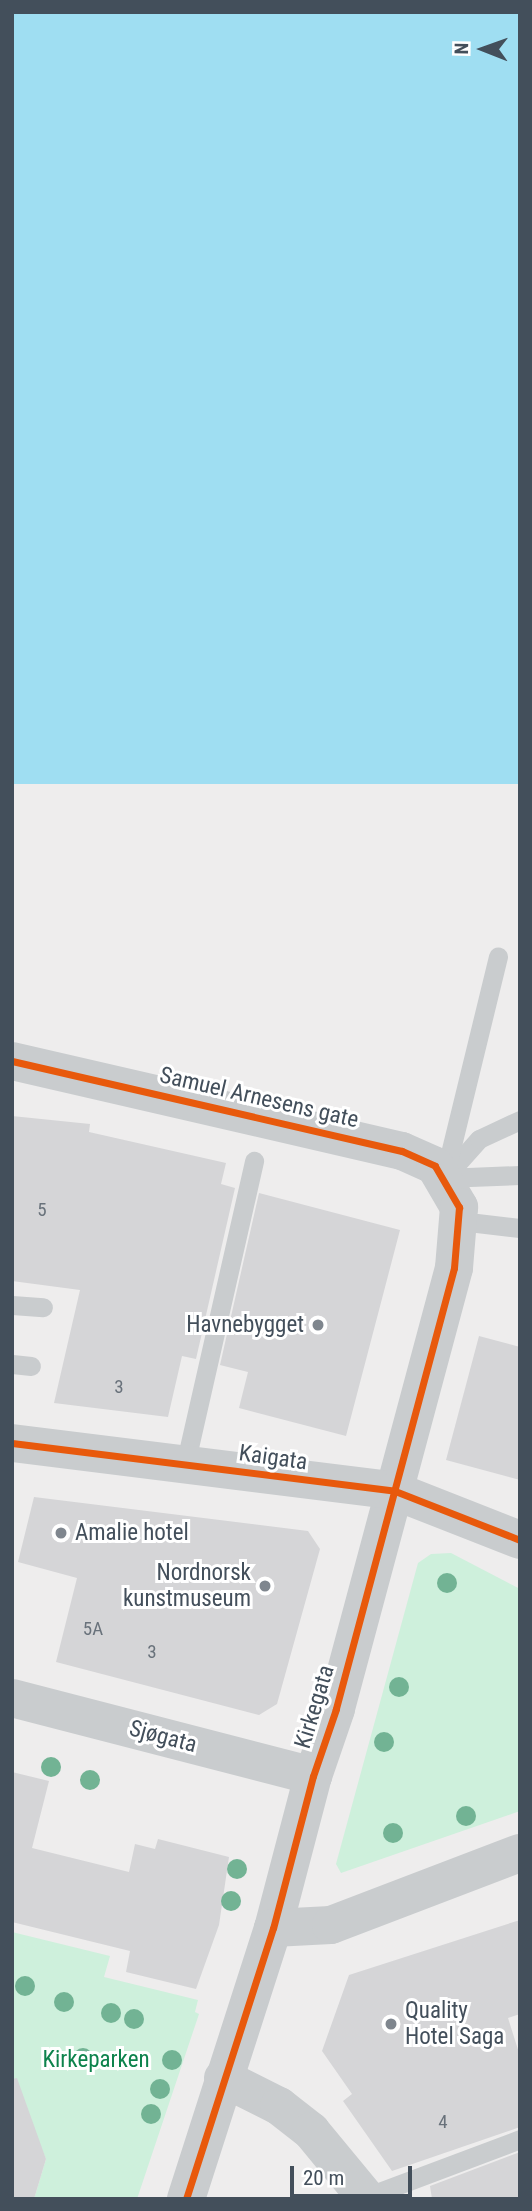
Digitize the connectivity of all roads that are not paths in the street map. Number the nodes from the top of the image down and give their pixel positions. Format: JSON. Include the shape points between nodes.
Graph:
{"nodes":[{"id":1,"x":498,"y":956,"type":"dead end"},
{"id":2,"x":12,"y":1061,"type":"edge"},
{"id":3,"x":520,"y":1120,"type":"edge"},
{"id":4,"x":254,"y":1161,"type":"dead end"},
{"id":5,"x":520,"y":1175,"type":"edge"},
{"id":6,"x":444,"y":1178,"type":"junction"},
{"id":7,"x":460,"y":1221,"type":"junction"},
{"id":8,"x":520,"y":1227,"type":"edge"},
{"id":9,"x":12,"y":1305,"type":"edge"},
{"id":10,"x":43,"y":1307,"type":"dead end"},
{"id":11,"x":12,"y":1443,"type":"edge"},
{"id":12,"x":185,"y":1465,"type":"junction"},
{"id":13,"x":395,"y":1491,"type":"junction"},
{"id":14,"x":520,"y":1540,"type":"edge"},
{"id":15,"x":12,"y":1698,"type":"edge"},
{"id":16,"x":313,"y":1776,"type":"junction"},
{"id":17,"x":520,"y":1853,"type":"edge"},
{"id":18,"x":273,"y":1928,"type":"junction"},
{"id":19,"x":223,"y":2078,"type":"junction"},
{"id":20,"x":520,"y":2139,"type":"edge"},
{"id":21,"x":367,"y":2198,"type":"edge"},
{"id":22,"x":186,"y":2199,"type":"edge"}],
"edges":[{"from":1,"to":6,"type":"lane"},
{"from":2,"to":6,"type":"street","name":"Samuel Arnesens gate","via":[[402,1151],[435,1166]]},
{"from":3,"to":6,"type":"lane","via":[[479,1139]]},
{"from":4,"to":12,"type":"lane"},
{"from":5,"to":6,"type":"lane"},
{"from":6,"to":7,"type":"street","name":"Samuel Arnesens gate","via":[[456,1200]]},
{"from":7,"to":8,"type":"lane"},
{"from":7,"to":13,"type":"street","name":"Kirkegata","via":[[454,1268]]},
{"from":9,"to":10,"type":"lane"},
{"from":11,"to":12,"type":"street","name":"Kaigata"},
{"from":12,"to":13,"type":"street","name":"Kaigata"},
{"from":13,"to":14,"type":"street","name":"Kaigata"},
{"from":13,"to":16,"type":"street","name":"Kirkegata","via":[[337,1709]]},
{"from":15,"to":16,"type":"street","name":"Sjøgata"},
{"from":16,"to":18,"type":"street","name":"Kirkegata"},
{"from":17,"to":18,"type":"street","via":[[331,1925]]},
{"from":18,"to":19,"type":"street","name":"Kirkegata"},
{"from":19,"to":21,"type":"street","via":[[279,2106],[312,2131]]},
{"from":19,"to":22,"type":"street","name":"Kirkegata"},
{"from":20,"to":21,"type":"lane"}]}
